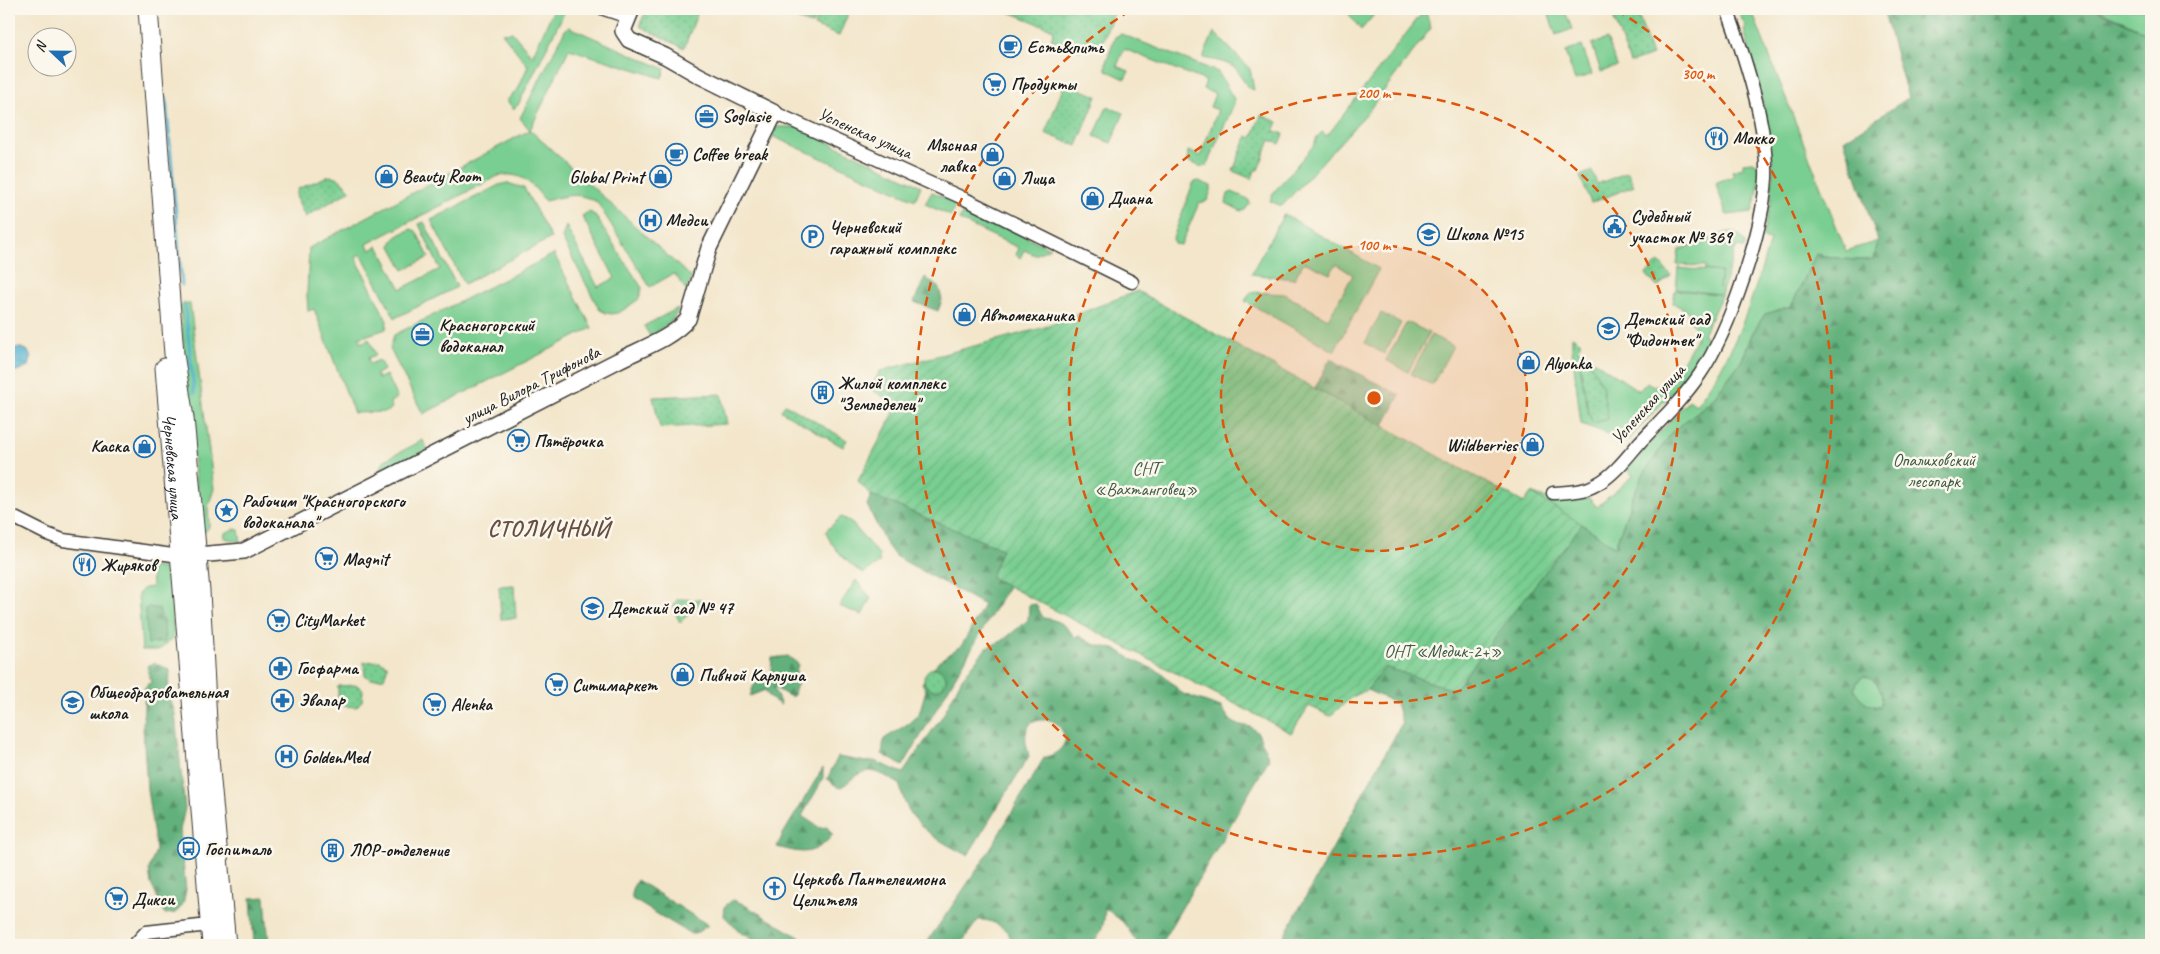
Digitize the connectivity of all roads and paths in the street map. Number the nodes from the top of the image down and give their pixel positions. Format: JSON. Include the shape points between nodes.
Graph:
{"nodes":[{"id":1,"x":136,"y":9,"type":"edge"},
{"id":2,"x":148,"y":9,"type":"edge"},
{"id":3,"x":604,"y":9,"type":"edge"},
{"id":4,"x":1727,"y":9,"type":"edge"},
{"id":5,"x":630,"y":13,"type":"edge"},
{"id":6,"x":775,"y":113,"type":"junction"},
{"id":7,"x":1132,"y":282,"type":"dead end"},
{"id":8,"x":1553,"y":493,"type":"dead end"},
{"id":9,"x":9,"y":515,"type":"edge"},
{"id":10,"x":188,"y":555,"type":"junction"},
{"id":11,"x":217,"y":924,"type":"junction"},
{"id":12,"x":134,"y":945,"type":"edge"},
{"id":13,"x":212,"y":945,"type":"edge"},
{"id":14,"x":226,"y":945,"type":"edge"}],
"edges":[{"from":1,"to":10,"type":"main road","name":"Черневская улица"},
{"from":2,"to":10,"type":"main road","name":"Черневская улица","via":[[174,354],[184,418]]},
{"from":3,"to":5,"type":"street","name":"Успенская улица"},
{"from":4,"to":8,"type":"street","name":"Успенская улица","via":[[1748,75],[1766,159],[1760,219],[1734,303],[1700,374],[1684,396],[1633,450],[1596,485]]},
{"from":5,"to":6,"type":"street","name":"Успенская улица","via":[[623,31],[629,40]]},
{"from":6,"to":7,"type":"street","name":"Успенская улица","via":[[965,199]]},
{"from":6,"to":10,"type":"street","name":"улица Вилора Трифонова","via":[[709,248],[692,311],[682,326],[244,551]]},
{"from":9,"to":10,"type":"street","via":[[63,540]]},
{"from":10,"to":11,"type":"main road","name":"Черневская улица","via":[[209,758]]},
{"from":11,"to":12,"type":"street","via":[[146,932]]},
{"from":11,"to":13,"type":"main road"},
{"from":11,"to":14,"type":"main road"}]}
